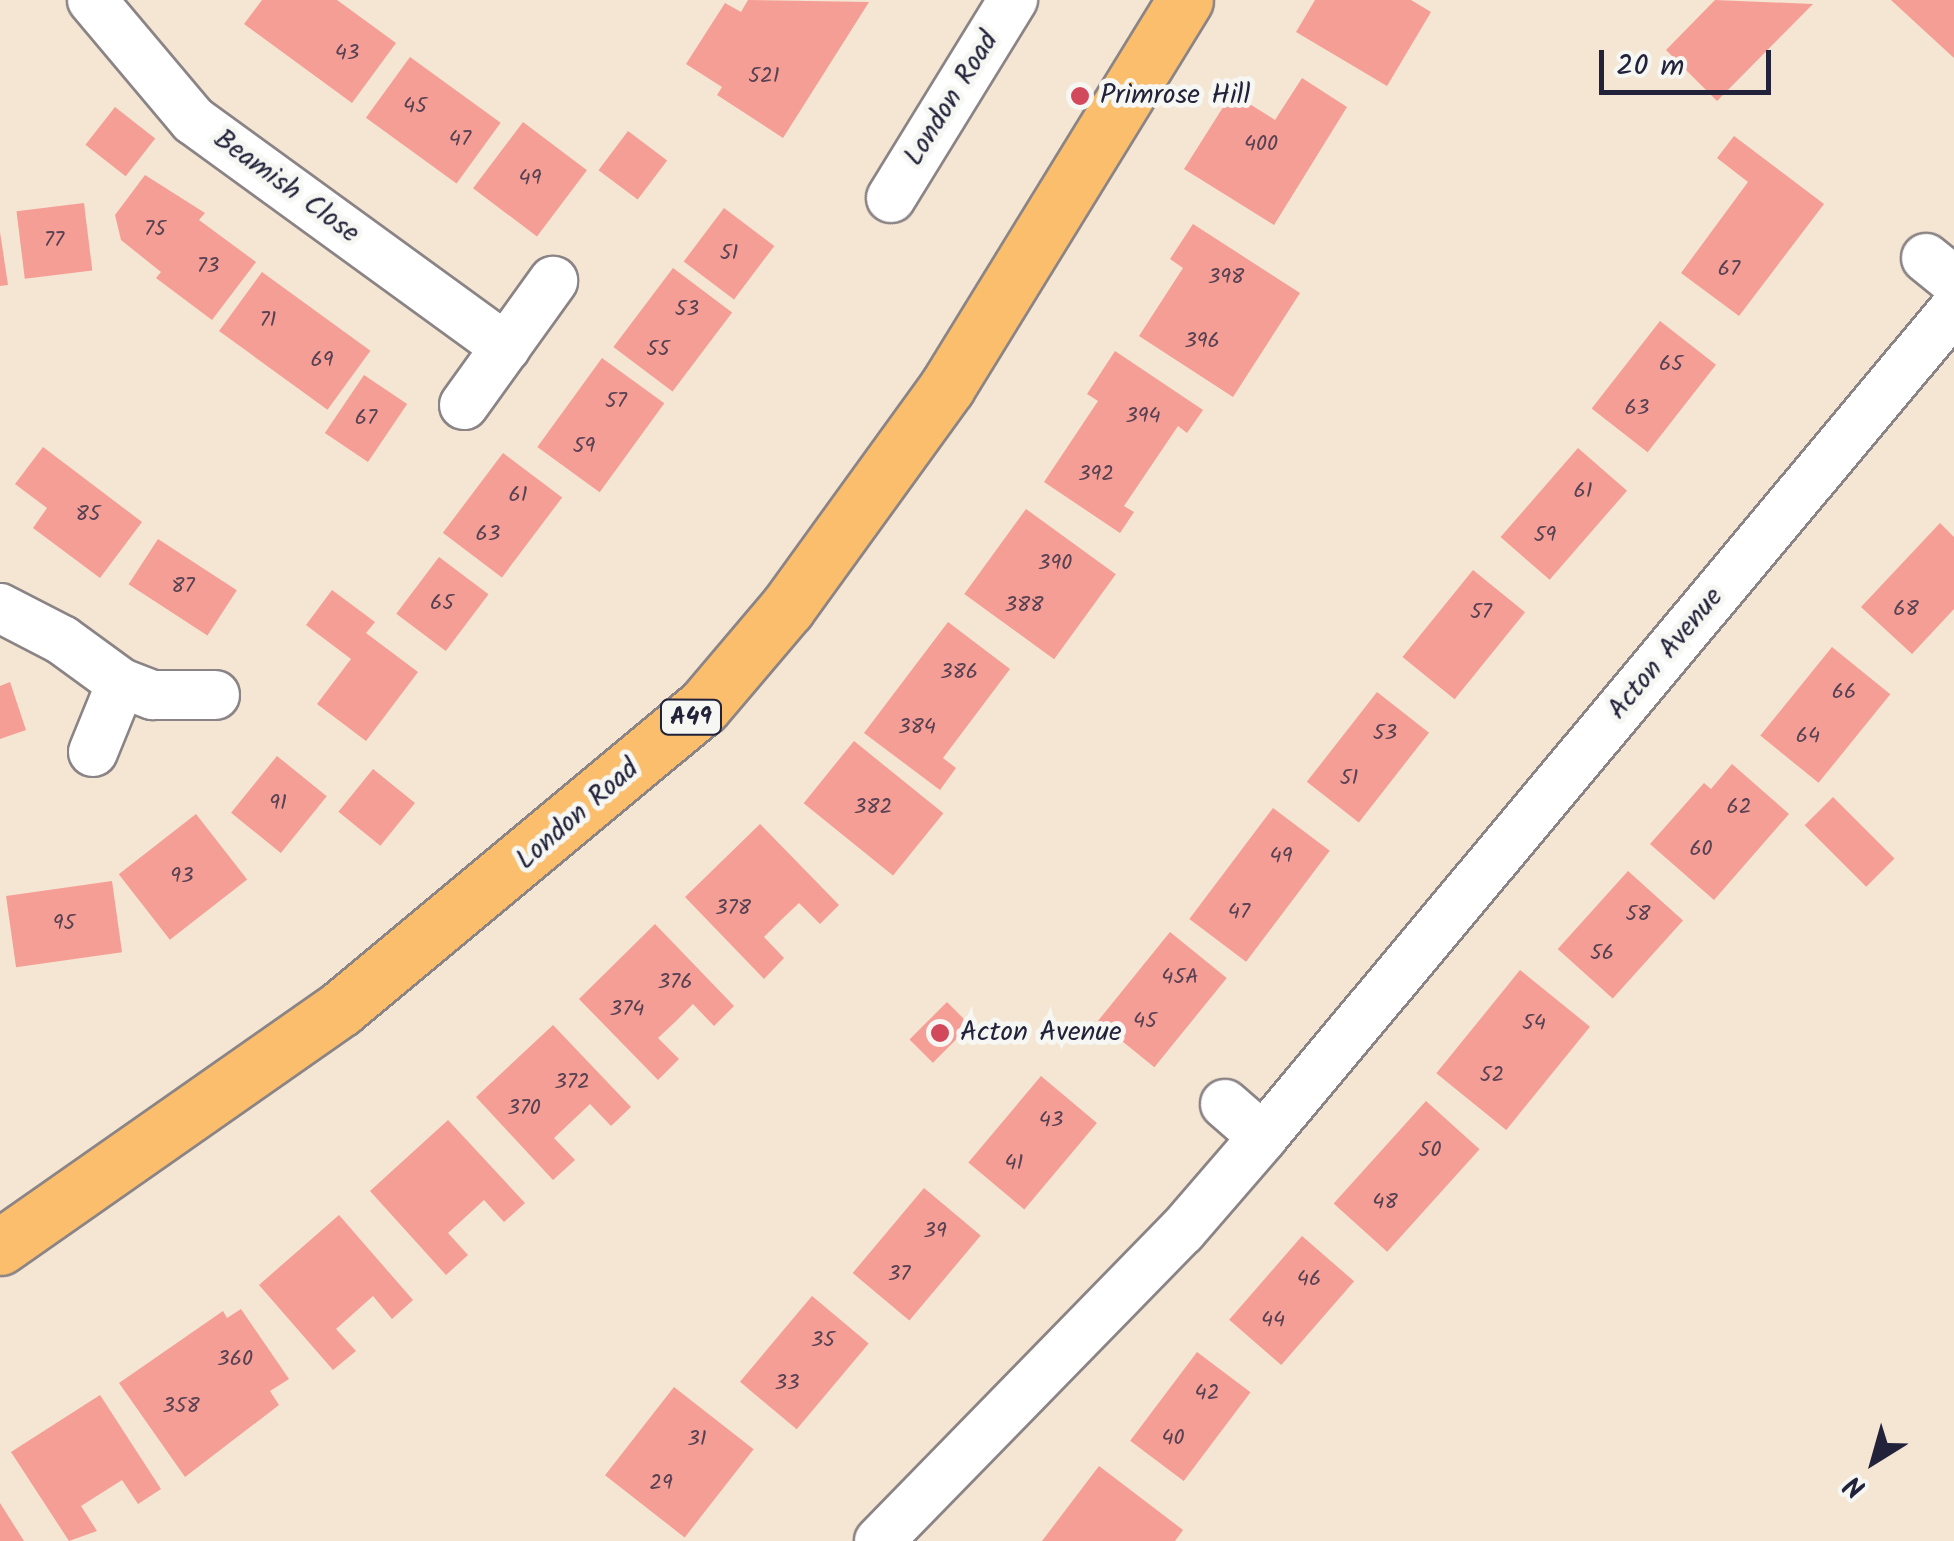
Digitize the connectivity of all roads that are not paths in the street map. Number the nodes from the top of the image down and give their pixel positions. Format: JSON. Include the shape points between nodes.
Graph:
{"nodes":[{"id":1,"x":92,"y":0,"type":"edge"},
{"id":2,"x":1013,"y":0,"type":"edge"},
{"id":3,"x":1185,"y":0,"type":"edge"},
{"id":4,"x":891,"y":198,"type":"dead end"},
{"id":5,"x":553,"y":281,"type":"dead end"},
{"id":6,"x":1954,"y":310,"type":"edge"},
{"id":7,"x":506,"y":347,"type":"junction"},
{"id":8,"x":464,"y":405,"type":"dead end"},
{"id":9,"x":0,"y":608,"type":"edge"},
{"id":10,"x":120,"y":684,"type":"junction"},
{"id":11,"x":215,"y":695,"type":"dead end"},
{"id":12,"x":93,"y":752,"type":"dead end"},
{"id":13,"x":1225,"y":1104,"type":"dead end"},
{"id":14,"x":1263,"y":1137,"type":"junction"},
{"id":15,"x":0,"y":1247,"type":"edge"},
{"id":16,"x":880,"y":1541,"type":"edge"}],
"edges":[{"from":1,"to":7,"type":"street","name":"Beamish Close","via":[[193,120]]},
{"from":2,"to":4,"type":"street","name":"London Road"},
{"from":3,"to":15,"type":"highway","name":"London Road","number":"A49","via":[[947,387],[787,608],[703,707],[340,1009]]},
{"from":5,"to":7,"type":"street"},
{"from":6,"to":14,"type":"street","name":"Acton Avenue"},
{"from":7,"to":8,"type":"street"},
{"from":9,"to":10,"type":"street","via":[[62,640]]},
{"from":10,"to":11,"type":"street","via":[[153,695]]},
{"from":10,"to":12,"type":"street"},
{"from":13,"to":14,"type":"street"},
{"from":14,"to":16,"type":"street","name":"Acton Avenue","via":[[1169,1244]]}]}
